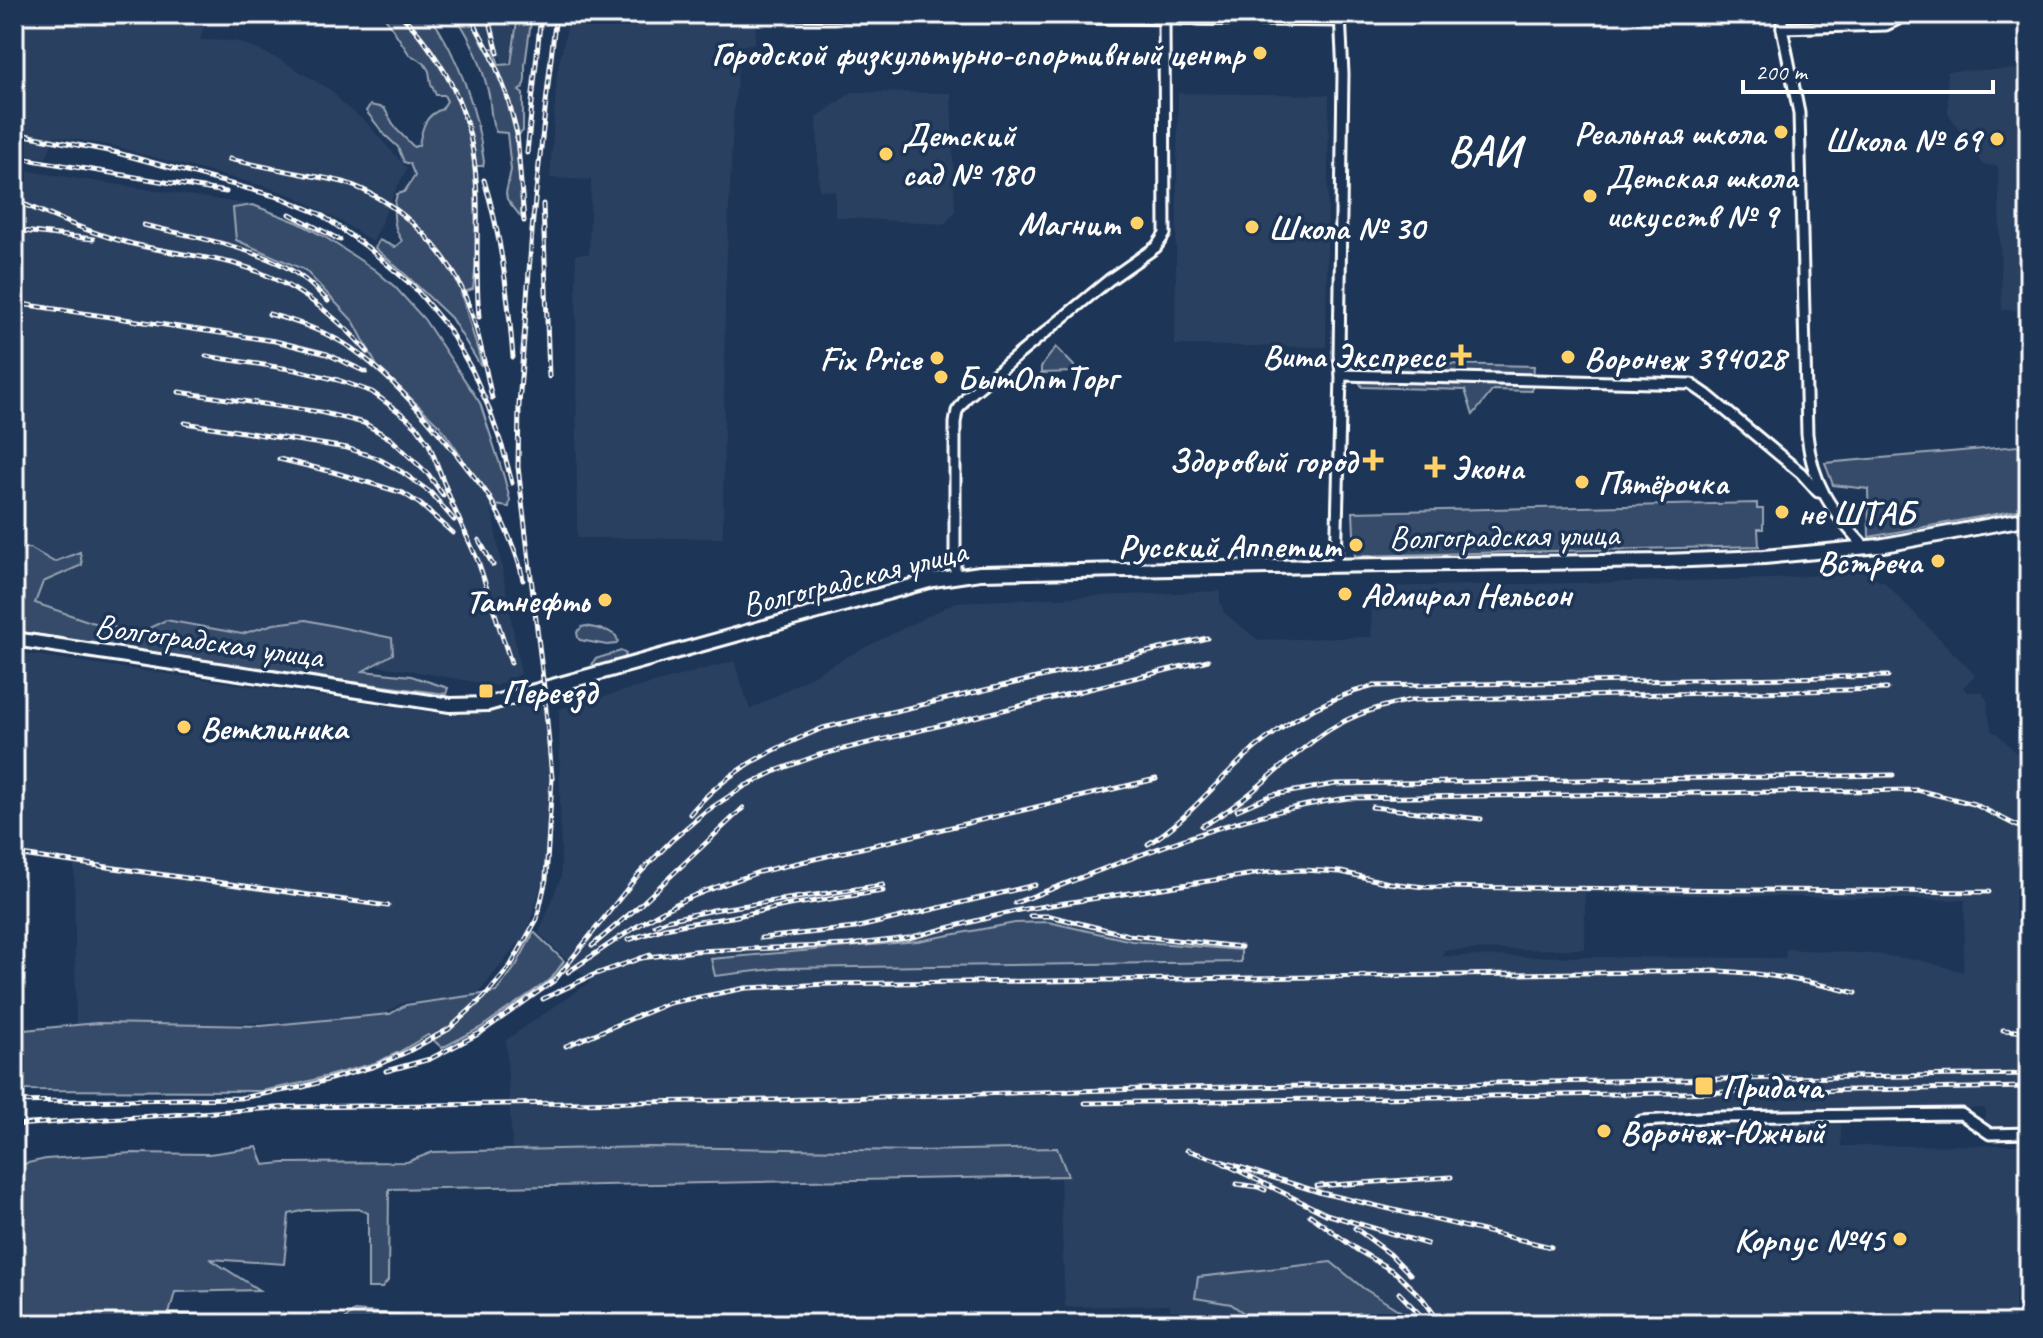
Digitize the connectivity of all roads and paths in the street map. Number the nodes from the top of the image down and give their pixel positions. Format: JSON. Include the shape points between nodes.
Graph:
{"nodes":[{"id":1,"x":778,"y":14,"type":"edge"},
{"id":2,"x":1782,"y":14,"type":"edge"},
{"id":3,"x":1909,"y":14,"type":"edge"},
{"id":4,"x":1340,"y":18,"type":"edge"},
{"id":5,"x":1164,"y":20,"type":"junction"},
{"id":6,"x":1782,"y":28,"type":"junction"},
{"id":7,"x":1341,"y":375,"type":"junction"},
{"id":8,"x":1830,"y":505,"type":"junction"},
{"id":9,"x":2029,"y":518,"type":"edge"},
{"id":10,"x":1865,"y":547,"type":"junction"},
{"id":11,"x":1336,"y":566,"type":"junction"},
{"id":12,"x":955,"y":576,"type":"junction"},
{"id":13,"x":14,"y":639,"type":"edge"},
{"id":14,"x":1641,"y":1121,"type":"dead end"},
{"id":15,"x":2029,"y":1133,"type":"edge"}],
"edges":[{"from":1,"to":5,"type":"street"},
{"from":2,"to":6,"type":"street"},
{"from":3,"to":6,"type":"street","via":[[1886,25]]},
{"from":4,"to":5,"type":"street"},
{"from":4,"to":7,"type":"street"},
{"from":5,"to":12,"type":"street","via":[[1165,234],[1156,247],[961,404],[955,423]]},
{"from":6,"to":8,"type":"street","via":[[1799,113],[1809,457]]},
{"from":7,"to":8,"type":"street","via":[[1691,384],[1801,473]]},
{"from":7,"to":11,"type":"street"},
{"from":8,"to":10,"type":"street"},
{"from":9,"to":10,"type":"main road","name":"Волгоградская улица"},
{"from":10,"to":11,"type":"main road","name":"Волгоградская улица","via":[[1665,561]]},
{"from":11,"to":12,"type":"main road","name":"Волгоградская улица"},
{"from":12,"to":13,"type":"main road","name":"Волгоградская улица","via":[[488,704],[450,705]]},
{"from":14,"to":15,"type":"street","via":[[1961,1114],[1990,1134]]}]}
